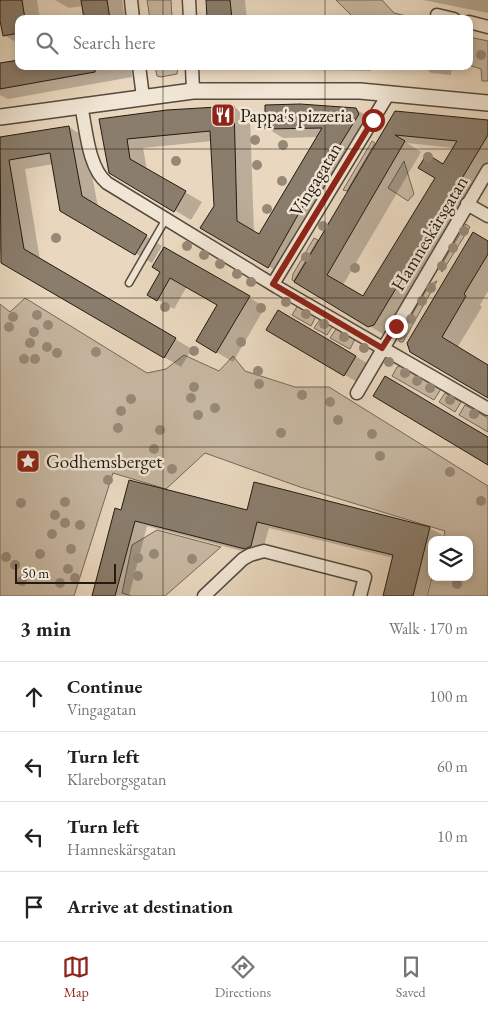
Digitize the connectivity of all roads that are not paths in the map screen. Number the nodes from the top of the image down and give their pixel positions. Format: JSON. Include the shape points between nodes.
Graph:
{"nodes":[{"id":1,"x":131,"y":0,"type":"edge"},
{"id":2,"x":188,"y":0,"type":"edge"},
{"id":3,"x":133,"y":15,"type":"edge"},
{"id":4,"x":190,"y":15,"type":"edge"},
{"id":5,"x":473,"y":23,"type":"edge"},
{"id":6,"x":488,"y":27,"type":"edge"},
{"id":7,"x":140,"y":70,"type":"edge"},
{"id":8,"x":192,"y":70,"type":"edge"},
{"id":9,"x":193,"y":91,"type":"junction"},
{"id":10,"x":389,"y":93,"type":"junction"},
{"id":11,"x":143,"y":97,"type":"junction"},
{"id":12,"x":488,"y":103,"type":"edge"},
{"id":13,"x":81,"y":105,"type":"junction"},
{"id":14,"x":0,"y":117,"type":"edge"},
{"id":15,"x":488,"y":170,"type":"edge"},
{"id":16,"x":467,"y":204,"type":"junction"},
{"id":17,"x":488,"y":216,"type":"edge"},
{"id":18,"x":165,"y":218,"type":"junction"},
{"id":19,"x":129,"y":283,"type":"dead end"},
{"id":20,"x":273,"y":284,"type":"junction"},
{"id":21,"x":382,"y":348,"type":"junction"},
{"id":22,"x":357,"y":393,"type":"dead end"},
{"id":23,"x":488,"y":409,"type":"edge"},
{"id":24,"x":204,"y":596,"type":"edge"},
{"id":25,"x":360,"y":596,"type":"edge"}],
"edges":[{"from":1,"to":3,"type":"street"},
{"from":2,"to":4,"type":"street"},
{"from":5,"to":6,"type":"street"},
{"from":7,"to":11,"type":"street"},
{"from":8,"to":9,"type":"street"},
{"from":9,"to":10,"type":"street"},
{"from":9,"to":11,"type":"street"},
{"from":10,"to":12,"type":"street"},
{"from":10,"to":20,"type":"street","name":"Vingagatan"},
{"from":11,"to":13,"type":"street"},
{"from":13,"to":14,"type":"street"},
{"from":13,"to":18,"type":"street","via":[[92,156],[102,179]]},
{"from":15,"to":16,"type":"street","name":"Hamneskärsgatan"},
{"from":16,"to":17,"type":"street"},
{"from":16,"to":21,"type":"street","name":"Hamneskärsgatan"},
{"from":18,"to":19,"type":"lane"},
{"from":18,"to":20,"type":"street"},
{"from":20,"to":21,"type":"street"},
{"from":21,"to":22,"type":"street","name":"Hamneskärsgatan"},
{"from":21,"to":23,"type":"street"},
{"from":24,"to":25,"type":"street","via":[[243,559],[264,551],[365,577]]}]}
